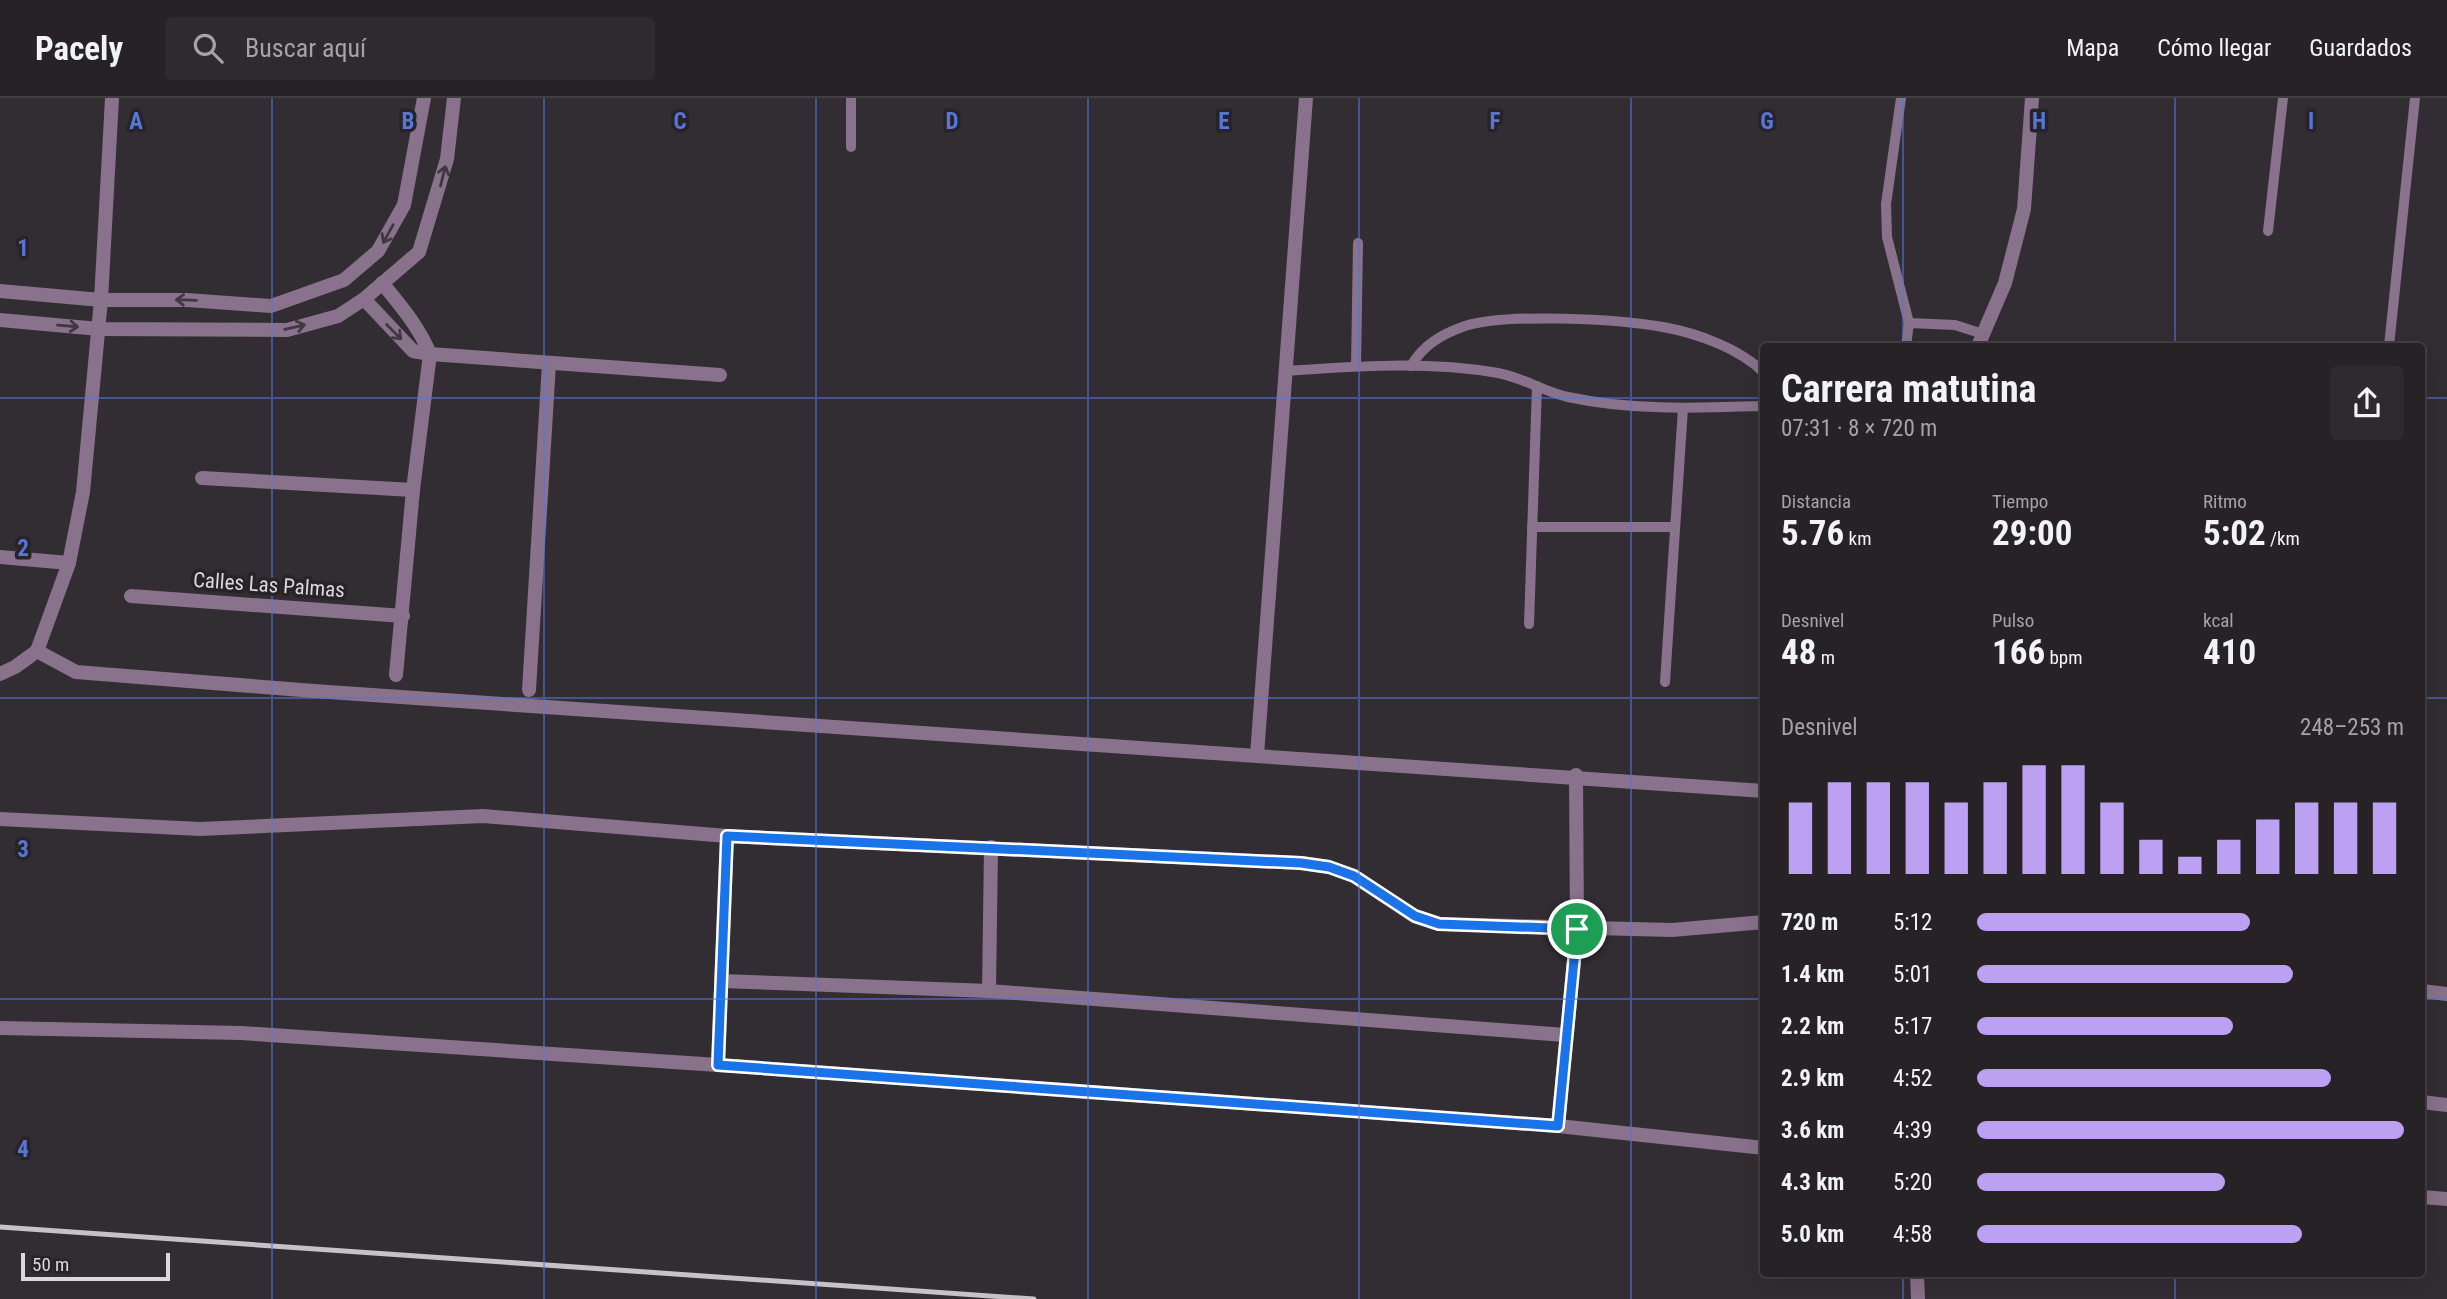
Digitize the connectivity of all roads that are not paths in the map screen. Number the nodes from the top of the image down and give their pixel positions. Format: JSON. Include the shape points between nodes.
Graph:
{"nodes":[{"id":1,"x":112,"y":98,"type":"edge"},
{"id":2,"x":424,"y":98,"type":"edge"},
{"id":3,"x":454,"y":98,"type":"edge"},
{"id":4,"x":851,"y":98,"type":"edge"},
{"id":5,"x":1306,"y":98,"type":"edge"},
{"id":6,"x":1901,"y":98,"type":"edge"},
{"id":7,"x":2032,"y":98,"type":"edge"},
{"id":8,"x":2283,"y":98,"type":"edge"},
{"id":9,"x":2415,"y":98,"type":"edge"},
{"id":10,"x":851,"y":147,"type":"dead end"},
{"id":11,"x":2268,"y":231,"type":"dead end"},
{"id":12,"x":1358,"y":243,"type":"dead end"},
{"id":13,"x":382,"y":283,"type":"junction"},
{"id":14,"x":0,"y":291,"type":"edge"},
{"id":15,"x":364,"y":299,"type":"junction"},
{"id":16,"x":102,"y":300,"type":"junction"},
{"id":17,"x":0,"y":320,"type":"edge"},
{"id":18,"x":1909,"y":323,"type":"junction"},
{"id":19,"x":99,"y":329,"type":"junction"},
{"id":20,"x":1980,"y":340,"type":"edge"},
{"id":21,"x":1906,"y":343,"type":"edge"},
{"id":22,"x":2389,"y":343,"type":"edge"},
{"id":23,"x":430,"y":354,"type":"junction"},
{"id":24,"x":549,"y":364,"type":"junction"},
{"id":25,"x":1356,"y":366,"type":"junction"},
{"id":26,"x":1411,"y":366,"type":"junction"},
{"id":27,"x":1760,"y":369,"type":"edge"},
{"id":28,"x":1285,"y":370,"type":"junction"},
{"id":29,"x":720,"y":375,"type":"dead end"},
{"id":30,"x":1537,"y":386,"type":"junction"},
{"id":31,"x":1760,"y":407,"type":"edge"},
{"id":32,"x":1683,"y":408,"type":"junction"},
{"id":33,"x":202,"y":478,"type":"dead end"},
{"id":34,"x":413,"y":491,"type":"junction"},
{"id":35,"x":1532,"y":527,"type":"junction"},
{"id":36,"x":1675,"y":527,"type":"junction"},
{"id":37,"x":0,"y":557,"type":"edge"},
{"id":38,"x":69,"y":563,"type":"junction"},
{"id":39,"x":131,"y":596,"type":"dead end"},
{"id":40,"x":403,"y":616,"type":"junction"},
{"id":41,"x":1529,"y":624,"type":"dead end"},
{"id":42,"x":37,"y":651,"type":"junction"},
{"id":43,"x":0,"y":674,"type":"edge"},
{"id":44,"x":396,"y":675,"type":"dead end"},
{"id":45,"x":1665,"y":682,"type":"dead end"},
{"id":46,"x":529,"y":690,"type":"dead end"},
{"id":47,"x":1257,"y":755,"type":"junction"},
{"id":48,"x":1576,"y":775,"type":"junction"},
{"id":49,"x":1760,"y":790,"type":"edge"},
{"id":50,"x":0,"y":819,"type":"edge"},
{"id":51,"x":727,"y":836,"type":"junction"},
{"id":52,"x":991,"y":847,"type":"junction"},
{"id":53,"x":1760,"y":922,"type":"edge"},
{"id":54,"x":1577,"y":929,"type":"junction"},
{"id":55,"x":721,"y":981,"type":"junction"},
{"id":56,"x":989,"y":990,"type":"junction"},
{"id":57,"x":2425,"y":991,"type":"edge"},
{"id":58,"x":2447,"y":994,"type":"edge"},
{"id":59,"x":0,"y":1028,"type":"edge"},
{"id":60,"x":1565,"y":1035,"type":"junction"},
{"id":61,"x":718,"y":1065,"type":"junction"},
{"id":62,"x":2425,"y":1102,"type":"edge"},
{"id":63,"x":2447,"y":1105,"type":"edge"},
{"id":64,"x":1558,"y":1126,"type":"junction"},
{"id":65,"x":1760,"y":1148,"type":"edge"},
{"id":66,"x":2425,"y":1197,"type":"edge"},
{"id":67,"x":2447,"y":1199,"type":"edge"},
{"id":68,"x":1917,"y":1277,"type":"edge"},
{"id":69,"x":1918,"y":1299,"type":"edge"}],
"edges":[{"from":1,"to":16,"type":"street"},
{"from":2,"to":16,"type":"street","one_way":true,"via":[[404,205],[378,251],[344,280],[271,306]]},
{"from":13,"to":3,"type":"street","one_way":true,"via":[[419,252],[447,159]]},
{"from":4,"to":10,"type":"lane"},
{"from":5,"to":28,"type":"street"},
{"from":6,"to":18,"type":"lane","via":[[1886,204],[1887,237]]},
{"from":7,"to":20,"type":"street","via":[[2024,209],[2006,283]]},
{"from":8,"to":11,"type":"lane"},
{"from":9,"to":22,"type":"lane"},
{"from":12,"to":25,"type":"lane"},
{"from":13,"to":15,"type":"street"},
{"from":13,"to":23,"type":"street","via":[[406,312]]},
{"from":14,"to":16,"type":"street"},
{"from":19,"to":15,"type":"street","one_way":true,"via":[[287,330],[338,316]]},
{"from":15,"to":23,"type":"street","one_way":true,"via":[[412,351]]},
{"from":16,"to":19,"type":"street"},
{"from":17,"to":19,"type":"street","one_way":true},
{"from":18,"to":20,"type":"lane","via":[[1955,325]]},
{"from":18,"to":21,"type":"lane"},
{"from":19,"to":38,"type":"street","via":[[83,492]]},
{"from":23,"to":24,"type":"street"},
{"from":23,"to":34,"type":"street"},
{"from":24,"to":29,"type":"street"},
{"from":24,"to":46,"type":"street"},
{"from":25,"to":26,"type":"lane"},
{"from":25,"to":28,"type":"lane"},
{"from":26,"to":27,"type":"lane","via":[[1431,341],[1466,326],[1530,318],[1664,327],[1752,360]]},
{"from":26,"to":30,"type":"lane","via":[[1500,373]]},
{"from":28,"to":47,"type":"street"},
{"from":30,"to":32,"type":"lane","via":[[1566,397],[1639,408]]},
{"from":30,"to":35,"type":"lane"},
{"from":31,"to":32,"type":"lane"},
{"from":32,"to":36,"type":"lane"},
{"from":33,"to":34,"type":"street"},
{"from":34,"to":40,"type":"street"},
{"from":35,"to":36,"type":"lane"},
{"from":35,"to":41,"type":"lane"},
{"from":36,"to":45,"type":"lane"},
{"from":37,"to":38,"type":"street"},
{"from":38,"to":42,"type":"street"},
{"from":39,"to":40,"type":"street","name":"Calles Las Palmas"},
{"from":40,"to":44,"type":"street"},
{"from":42,"to":43,"type":"street"},
{"from":42,"to":47,"type":"street","via":[[76,672]]},
{"from":47,"to":48,"type":"street"},
{"from":48,"to":49,"type":"street"},
{"from":48,"to":54,"type":"street"},
{"from":50,"to":51,"type":"street","via":[[200,829],[483,816]]},
{"from":51,"to":52,"type":"street"},
{"from":51,"to":55,"type":"street"},
{"from":52,"to":54,"type":"street","via":[[1310,864],[1354,876],[1415,916],[1439,924]]},
{"from":52,"to":56,"type":"street"},
{"from":53,"to":54,"type":"street","via":[[1672,930]]},
{"from":54,"to":60,"type":"street"},
{"from":55,"to":56,"type":"street"},
{"from":55,"to":61,"type":"street"},
{"from":56,"to":60,"type":"street"},
{"from":57,"to":58,"type":"street"},
{"from":59,"to":61,"type":"street","via":[[241,1034]]},
{"from":60,"to":64,"type":"street"},
{"from":61,"to":64,"type":"street"},
{"from":62,"to":63,"type":"street"},
{"from":64,"to":65,"type":"street"},
{"from":66,"to":67,"type":"street"},
{"from":68,"to":69,"type":"street"}]}
